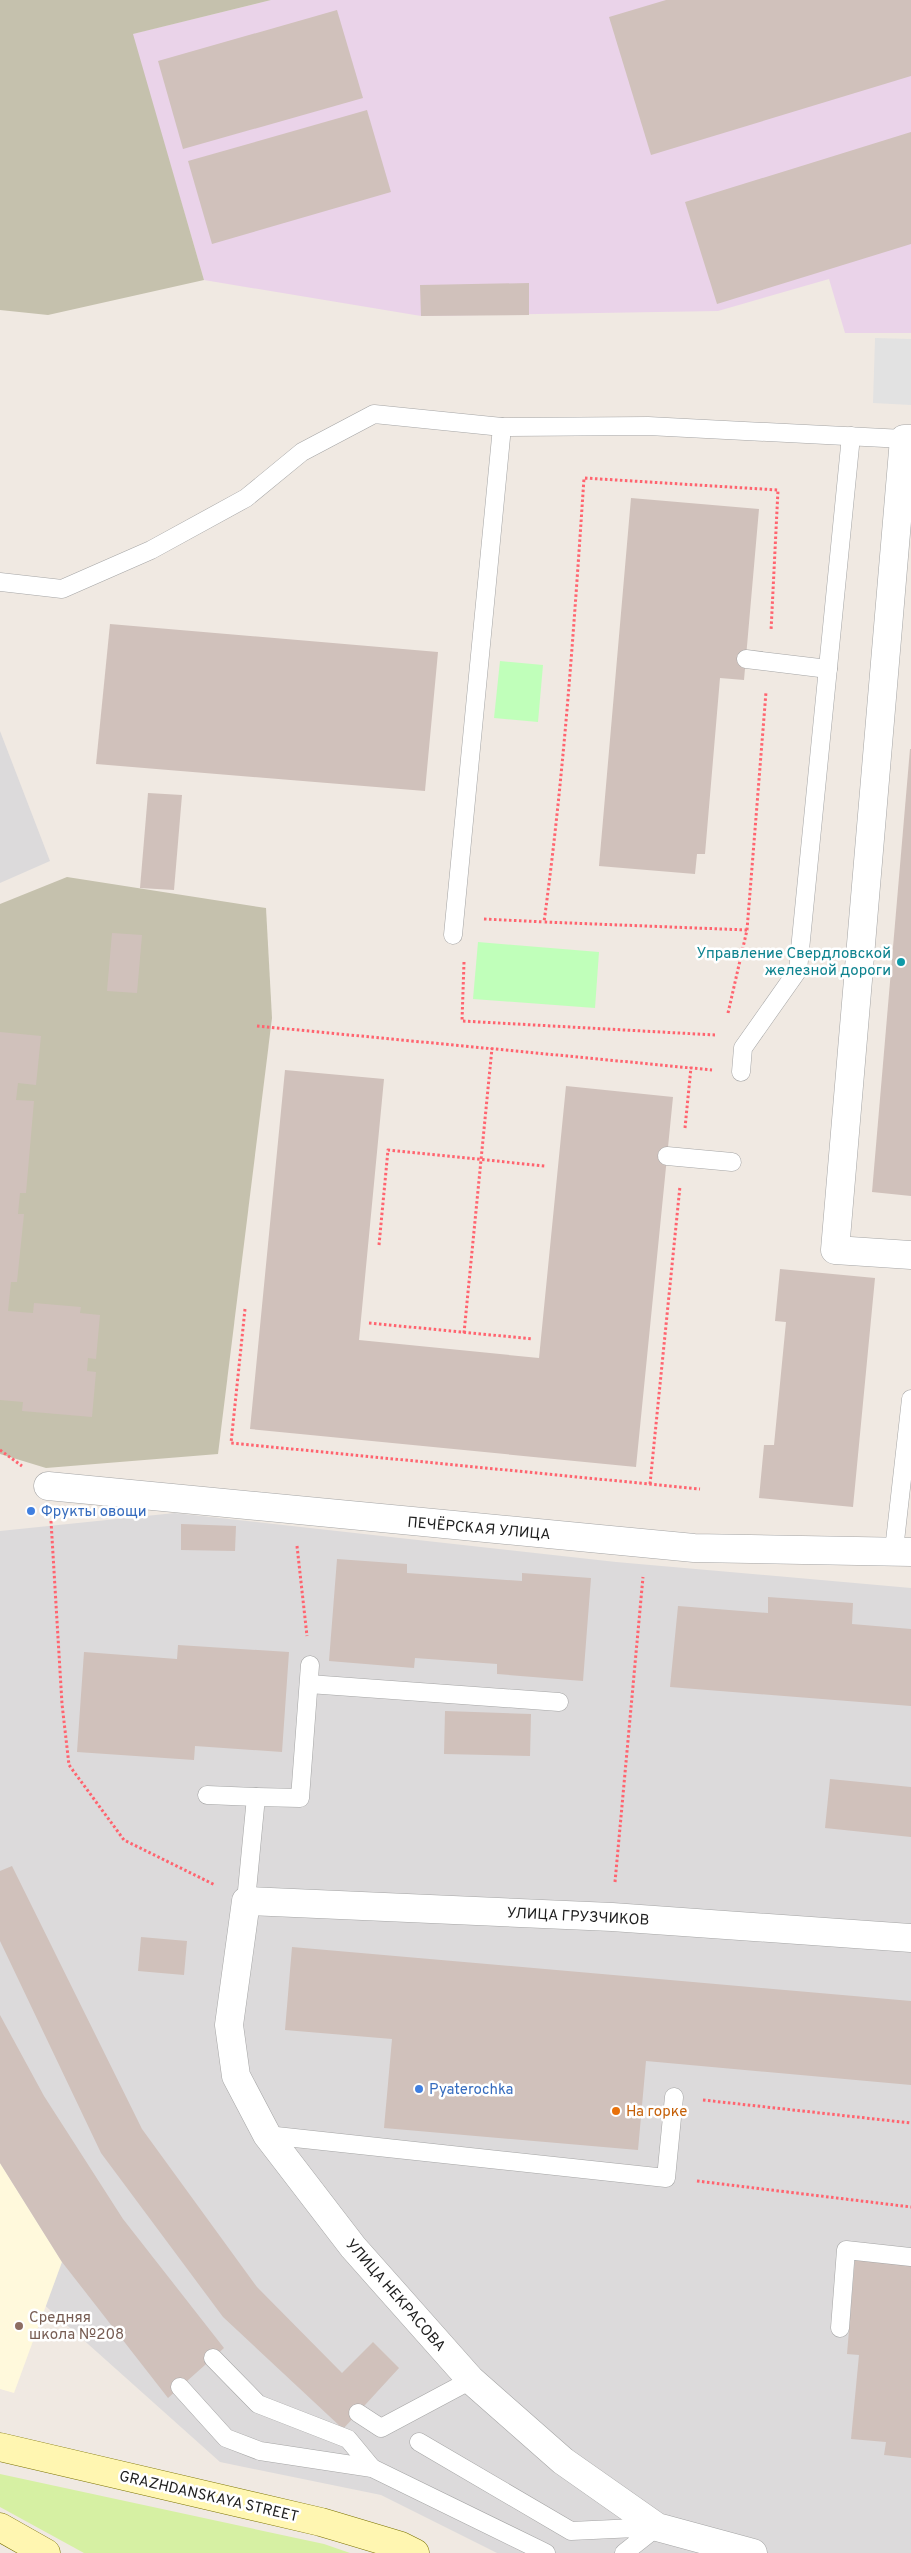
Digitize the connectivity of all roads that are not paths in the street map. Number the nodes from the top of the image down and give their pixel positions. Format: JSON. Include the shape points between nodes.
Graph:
{"nodes":[{"id":1,"x":502,"y":427,"type":"junction"},
{"id":2,"x":851,"y":436,"type":"junction"},
{"id":3,"x":907,"y":439,"type":"edge"},
{"id":4,"x":0,"y":582,"type":"edge"},
{"id":5,"x":746,"y":658,"type":"dead end"},
{"id":6,"x":828,"y":669,"type":"junction"},
{"id":7,"x":458,"y":924,"type":"road end"},
{"id":8,"x":741,"y":1072,"type":"road end"},
{"id":9,"x":675,"y":1157,"type":"road end"},
{"id":10,"x":732,"y":1162,"type":"dead end"},
{"id":11,"x":911,"y":1255,"type":"edge"},
{"id":12,"x":911,"y":1399,"type":"edge"},
{"id":13,"x":48,"y":1486,"type":"road end"},
{"id":14,"x":903,"y":1551,"type":"edge"},
{"id":15,"x":310,"y":1665,"type":"road end"},
{"id":16,"x":309,"y":1684,"type":"junction"},
{"id":17,"x":559,"y":1702,"type":"dead end"},
{"id":18,"x":207,"y":1795,"type":"dead end"},
{"id":19,"x":256,"y":1798,"type":"junction"},
{"id":20,"x":246,"y":1900,"type":"junction"},
{"id":21,"x":911,"y":1938,"type":"edge"},
{"id":22,"x":674,"y":2097,"type":"road end"},
{"id":23,"x":267,"y":2135,"type":"junction"},
{"id":24,"x":911,"y":2257,"type":"edge"},
{"id":25,"x":840,"y":2328,"type":"dead end"},
{"id":26,"x":212,"y":2358,"type":"dead end"},
{"id":27,"x":471,"y":2380,"type":"junction"},
{"id":28,"x":180,"y":2387,"type":"dead end"},
{"id":29,"x":358,"y":2413,"type":"dead end"},
{"id":30,"x":419,"y":2442,"type":"dead end"},
{"id":31,"x":0,"y":2448,"type":"edge"},
{"id":32,"x":372,"y":2468,"type":"junction"},
{"id":33,"x":0,"y":2527,"type":"edge"},
{"id":34,"x":657,"y":2527,"type":"junction"},
{"id":35,"x":46,"y":2553,"type":"edge"},
{"id":36,"x":415,"y":2553,"type":"edge"},
{"id":37,"x":546,"y":2553,"type":"edge"},
{"id":38,"x":624,"y":2553,"type":"edge"},
{"id":39,"x":753,"y":2553,"type":"edge"}],
"edges":[{"from":1,"to":2,"type":"lane","via":[[648,426]]},
{"from":1,"to":4,"type":"lane","via":[[374,414],[302,452],[246,498],[151,550],[62,589]]},
{"from":1,"to":7,"type":"lane"},
{"from":2,"to":3,"type":"lane"},
{"from":2,"to":6,"type":"lane"},
{"from":3,"to":11,"type":"street","via":[[835,1250]]},
{"from":5,"to":6,"type":"lane"},
{"from":6,"to":8,"type":"lane","via":[[798,970],[743,1048]]},
{"from":9,"to":10,"type":"lane"},
{"from":12,"to":14,"type":"lane"},
{"from":13,"to":14,"type":"street","name":"ПЕЧЁРСКАЯ УЛИЦА","via":[[694,1548]]},
{"from":15,"to":16,"type":"lane"},
{"from":16,"to":17,"type":"lane"},
{"from":16,"to":19,"type":"lane","via":[[300,1798]]},
{"from":18,"to":19,"type":"lane"},
{"from":19,"to":20,"type":"lane"},
{"from":20,"to":21,"type":"street","name":"УЛИЦА ГРУЗЧИКОВ","via":[[612,1917]]},
{"from":20,"to":23,"type":"street","name":"УЛИЦА НЕКРАСОВА","via":[[229,2024],[236,2076]]},
{"from":22,"to":23,"type":"lane","via":[[666,2178]]},
{"from":23,"to":27,"type":"street","name":"УЛИЦА НЕКРАСОВА","via":[[353,2247]]},
{"from":24,"to":25,"type":"lane","via":[[846,2250]]},
{"from":26,"to":32,"type":"lane","via":[[258,2404],[348,2439]]},
{"from":27,"to":29,"type":"lane","via":[[381,2428]]},
{"from":27,"to":34,"type":"street","name":"УЛИЦА НЕКРАСОВА","via":[[563,2461]]},
{"from":28,"to":32,"type":"lane","via":[[226,2438],[260,2451]]},
{"from":30,"to":34,"type":"lane","via":[[571,2531]]},
{"from":31,"to":36,"type":"street","name":"GRAZHDANSKAYA STREET","via":[[321,2522]]},
{"from":32,"to":37,"type":"lane"},
{"from":33,"to":35,"type":"street"},
{"from":34,"to":38,"type":"lane"},
{"from":34,"to":39,"type":"street","name":"УЛИЦА НЕКРАСОВА"}]}
